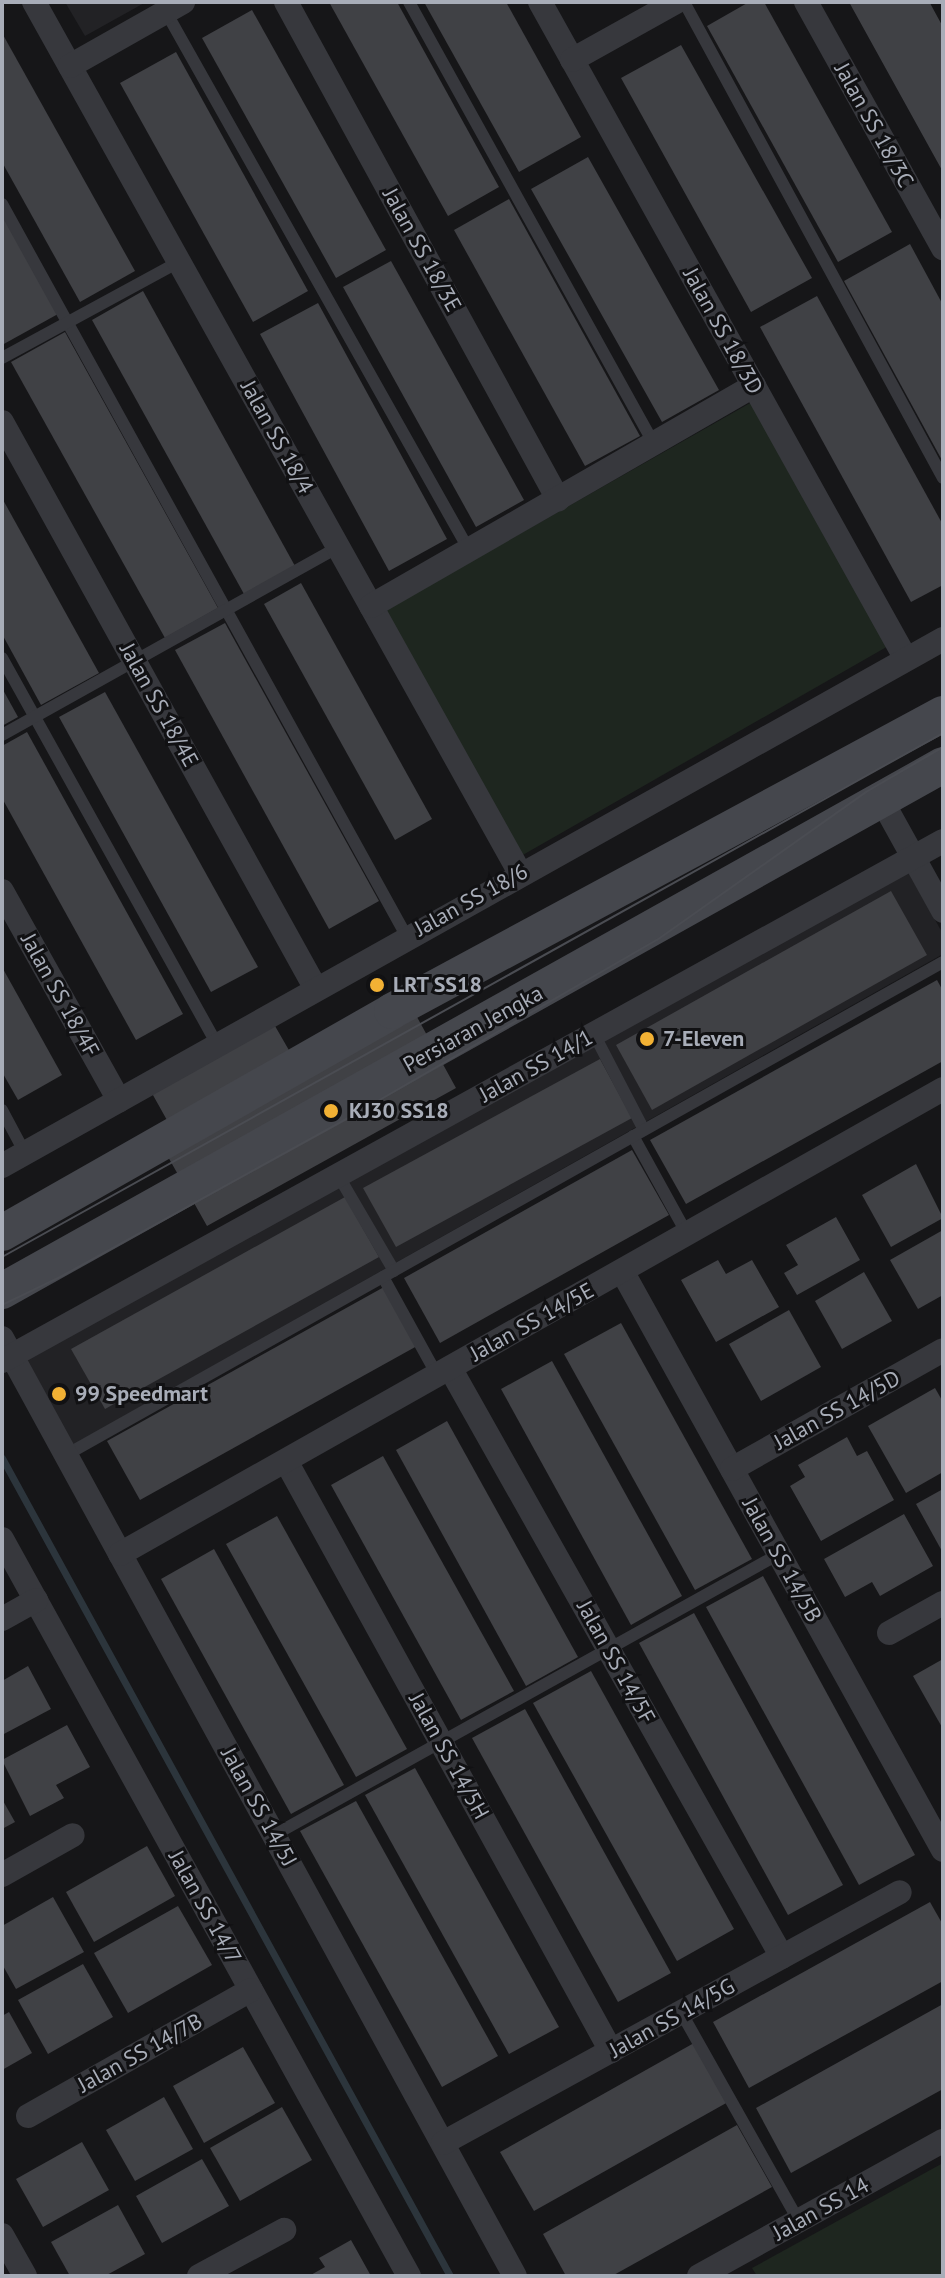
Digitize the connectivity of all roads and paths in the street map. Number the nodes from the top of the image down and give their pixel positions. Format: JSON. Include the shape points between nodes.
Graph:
{"nodes":[{"id":1,"x":34,"y":2,"type":"edge"},
{"id":2,"x":286,"y":2,"type":"edge"},
{"id":3,"x":409,"y":2,"type":"edge"},
{"id":4,"x":540,"y":2,"type":"edge"},
{"id":5,"x":676,"y":2,"type":"edge"},
{"id":6,"x":684,"y":2,"type":"edge"},
{"id":7,"x":806,"y":2,"type":"edge"},
{"id":8,"x":175,"y":7,"type":"edge"},
{"id":9,"x":572,"y":60,"type":"junction"},
{"id":10,"x":70,"y":66,"type":"junction"},
{"id":11,"x":2,"y":204,"type":"edge"},
{"id":12,"x":943,"y":248,"type":"edge"},
{"id":13,"x":179,"y":262,"type":"junction"},
{"id":14,"x":67,"y":322,"type":"junction"},
{"id":15,"x":2,"y":358,"type":"edge"},
{"id":16,"x":754,"y":386,"type":"junction"},
{"id":17,"x":2,"y":422,"type":"edge"},
{"id":18,"x":654,"y":444,"type":"junction"},
{"id":19,"x":943,"y":478,"type":"edge"},
{"id":20,"x":558,"y":499,"type":"junction"},
{"id":21,"x":339,"y":547,"type":"junction"},
{"id":22,"x":469,"y":550,"type":"junction"},
{"id":23,"x":371,"y":606,"type":"junction"},
{"id":24,"x":226,"y":610,"type":"junction"},
{"id":25,"x":943,"y":639,"type":"edge"},
{"id":26,"x":2,"y":658,"type":"edge"},
{"id":27,"x":906,"y":659,"type":"junction"},
{"id":28,"x":134,"y":661,"type":"junction"},
{"id":29,"x":943,"y":714,"type":"edge"},
{"id":30,"x":35,"y":717,"type":"junction"},
{"id":31,"x":2,"y":735,"type":"edge"},
{"id":32,"x":943,"y":765,"type":"edge"},
{"id":33,"x":881,"y":799,"type":"junction"},
{"id":34,"x":943,"y":841,"type":"edge"},
{"id":35,"x":913,"y":858,"type":"junction"},
{"id":36,"x":520,"y":873,"type":"junction"},
{"id":37,"x":2,"y":891,"type":"edge"},
{"id":38,"x":943,"y":911,"type":"edge"},
{"id":39,"x":407,"y":937,"type":"junction"},
{"id":40,"x":943,"y":962,"type":"edge"},
{"id":41,"x":316,"y":989,"type":"junction"},
{"id":42,"x":594,"y":1034,"type":"junction"},
{"id":43,"x":217,"y":1044,"type":"junction"},
{"id":44,"x":943,"y":1089,"type":"edge"},
{"id":45,"x":119,"y":1100,"type":"junction"},
{"id":46,"x":2,"y":1110,"type":"edge"},
{"id":47,"x":639,"y":1133,"type":"junction"},
{"id":48,"x":25,"y":1153,"type":"junction"},
{"id":49,"x":2,"y":1166,"type":"edge"},
{"id":50,"x":338,"y":1175,"type":"junction"},
{"id":51,"x":2,"y":1233,"type":"edge"},
{"id":52,"x":687,"y":1234,"type":"junction"},
{"id":53,"x":622,"y":1271,"type":"junction"},
{"id":54,"x":389,"y":1274,"type":"junction"},
{"id":55,"x":2,"y":1291,"type":"edge"},
{"id":56,"x":943,"y":1350,"type":"edge"},
{"id":57,"x":5,"y":1351,"type":"edge"},
{"id":58,"x":444,"y":1371,"type":"junction"},
{"id":59,"x":66,"y":1455,"type":"junction"},
{"id":60,"x":286,"y":1461,"type":"junction"},
{"id":61,"x":732,"y":1469,"type":"junction"},
{"id":62,"x":2,"y":1539,"type":"edge"},
{"id":63,"x":120,"y":1554,"type":"junction"},
{"id":64,"x":779,"y":1554,"type":"junction"},
{"id":65,"x":36,"y":1600,"type":"junction"},
{"id":66,"x":943,"y":1603,"type":"edge"},
{"id":67,"x":2,"y":1619,"type":"edge"},
{"id":68,"x":889,"y":1633,"type":"dead end"},
{"id":69,"x":609,"y":1649,"type":"junction"},
{"id":70,"x":441,"y":1742,"type":"junction"},
{"id":71,"x":73,"y":1835,"type":"dead end"},
{"id":72,"x":274,"y":1835,"type":"junction"},
{"id":73,"x":943,"y":1850,"type":"edge"},
{"id":74,"x":2,"y":1875,"type":"edge"},
{"id":75,"x":900,"y":1892,"type":"dead end"},
{"id":76,"x":782,"y":1957,"type":"junction"},
{"id":77,"x":251,"y":1990,"type":"junction"},
{"id":78,"x":681,"y":2012,"type":"junction"},
{"id":79,"x":611,"y":2051,"type":"junction"},
{"id":80,"x":28,"y":2116,"type":"dead end"},
{"id":81,"x":943,"y":2141,"type":"edge"},
{"id":82,"x":443,"y":2143,"type":"junction"},
{"id":83,"x":799,"y":2221,"type":"junction"},
{"id":84,"x":284,"y":2230,"type":"dead end"},
{"id":85,"x":2,"y":2235,"type":"edge"},
{"id":86,"x":731,"y":2268,"type":"edge"},
{"id":87,"x":25,"y":2276,"type":"edge"},
{"id":88,"x":199,"y":2276,"type":"edge"},
{"id":89,"x":409,"y":2276,"type":"edge"},
{"id":90,"x":515,"y":2276,"type":"edge"},
{"id":91,"x":699,"y":2276,"type":"edge"}],
"edges":[{"from":1,"to":10,"type":"street","name":"Jalan SS 18/4"},
{"from":2,"to":20,"type":"street","name":"Jalan SS 18/3E"},
{"from":3,"to":18,"type":"lane"},
{"from":4,"to":9,"type":"street","name":"Jalan SS 18/3D"},
{"from":5,"to":9,"type":"street"},
{"from":6,"to":19,"type":"lane"},
{"from":7,"to":12,"type":"street","name":"Jalan SS 18/3C"},
{"from":8,"to":10,"type":"street"},
{"from":8,"to":22,"type":"lane"},
{"from":9,"to":16,"type":"street","name":"Jalan SS 18/3D"},
{"from":10,"to":13,"type":"street","name":"Jalan SS 18/4"},
{"from":11,"to":14,"type":"lane"},
{"from":13,"to":14,"type":"lane"},
{"from":13,"to":21,"type":"street","name":"Jalan SS 18/4"},
{"from":14,"to":15,"type":"lane"},
{"from":14,"to":24,"type":"lane"},
{"from":16,"to":18,"type":"street"},
{"from":16,"to":27,"type":"street","name":"Jalan SS 18/3D"},
{"from":17,"to":28,"type":"street","name":"Jalan SS 18/4E"},
{"from":18,"to":20,"type":"street"},
{"from":20,"to":22,"type":"street"},
{"from":21,"to":23,"type":"street","name":"Jalan SS 18/4"},
{"from":21,"to":24,"type":"lane"},
{"from":22,"to":23,"type":"street"},
{"from":23,"to":36,"type":"street","name":"Jalan SS 18/4"},
{"from":24,"to":28,"type":"lane"},
{"from":24,"to":39,"type":"lane"},
{"from":25,"to":27,"type":"street","name":"Jalan SS 18/6"},
{"from":26,"to":30,"type":"lane"},
{"from":27,"to":36,"type":"street","name":"Jalan SS 18/6"},
{"from":28,"to":30,"type":"lane"},
{"from":28,"to":41,"type":"street","name":"Jalan SS 18/4E"},
{"from":29,"to":51,"type":"main road","via":[[392,1011]]},
{"from":30,"to":31,"type":"lane"},
{"from":30,"to":43,"type":"lane"},
{"from":32,"to":33,"type":"main road","name":"Persiaran Jengka"},
{"from":33,"to":35,"type":"street"},
{"from":33,"to":55,"type":"main road","name":"Persiaran Jengka"},
{"from":34,"to":35,"type":"street","name":"Jalan SS 14/1"},
{"from":35,"to":38,"type":"street"},
{"from":35,"to":42,"type":"street","name":"Jalan SS 14/1"},
{"from":36,"to":39,"type":"street","name":"Jalan SS 18/6"},
{"from":37,"to":45,"type":"street","name":"Jalan SS 18/4F"},
{"from":39,"to":41,"type":"street","name":"Jalan SS 18/6"},
{"from":40,"to":47,"type":"lane"},
{"from":41,"to":43,"type":"street","name":"Jalan SS 18/6"},
{"from":42,"to":47,"type":"lane"},
{"from":42,"to":50,"type":"street","name":"Jalan SS 14/1"},
{"from":43,"to":45,"type":"street","name":"Jalan SS 18/6"},
{"from":44,"to":52,"type":"street","name":"Jalan SS 14/5E"},
{"from":45,"to":48,"type":"street","name":"Jalan SS 18/6"},
{"from":46,"to":48,"type":"lane"},
{"from":47,"to":52,"type":"lane"},
{"from":47,"to":54,"type":"lane"},
{"from":48,"to":49,"type":"street","name":"Jalan SS 18/6"},
{"from":50,"to":54,"type":"lane"},
{"from":50,"to":57,"type":"street","name":"Jalan SS 14/1"},
{"from":52,"to":53,"type":"street","name":"Jalan SS 14/5E"},
{"from":53,"to":58,"type":"street","name":"Jalan SS 14/5E"},
{"from":53,"to":61,"type":"street","name":"Jalan SS 14/5B"},
{"from":54,"to":58,"type":"lane"},
{"from":54,"to":59,"type":"lane"},
{"from":56,"to":61,"type":"street","name":"Jalan SS 14/5D"},
{"from":57,"to":59,"type":"street","name":"Jalan SS 14/5J"},
{"from":58,"to":60,"type":"street","name":"Jalan SS 14/5E"},
{"from":58,"to":69,"type":"street","name":"Jalan SS 14/5F"},
{"from":59,"to":63,"type":"street","name":"Jalan SS 14/5J"},
{"from":60,"to":63,"type":"street","name":"Jalan SS 14/5E"},
{"from":60,"to":70,"type":"street","name":"Jalan SS 14/5H"},
{"from":61,"to":64,"type":"street","name":"Jalan SS 14/5B"},
{"from":62,"to":65,"type":"street","name":"Jalan SS 14/7"},
{"from":63,"to":72,"type":"street","name":"Jalan SS 14/5J"},
{"from":64,"to":69,"type":"lane"},
{"from":64,"to":73,"type":"street","name":"Jalan SS 14/5B"},
{"from":65,"to":67,"type":"street"},
{"from":65,"to":77,"type":"street","name":"Jalan SS 14/7"},
{"from":66,"to":68,"type":"street"},
{"from":69,"to":70,"type":"lane"},
{"from":69,"to":76,"type":"street","name":"Jalan SS 14/5F"},
{"from":70,"to":72,"type":"lane"},
{"from":70,"to":79,"type":"street","name":"Jalan SS 14/5H"},
{"from":71,"to":74,"type":"street"},
{"from":72,"to":82,"type":"street","name":"Jalan SS 14/5J"},
{"from":75,"to":76,"type":"street","name":"Jalan SS 14/5G"},
{"from":76,"to":78,"type":"street","name":"Jalan SS 14/5G"},
{"from":77,"to":80,"type":"street","name":"Jalan SS 14/7B"},
{"from":77,"to":89,"type":"street","name":"Jalan SS 14/7"},
{"from":78,"to":79,"type":"street","name":"Jalan SS 14/5G"},
{"from":78,"to":83,"type":"lane"},
{"from":79,"to":82,"type":"street","name":"Jalan SS 14/5G"},
{"from":81,"to":83,"type":"street","name":"Jalan SS 14"},
{"from":82,"to":90,"type":"street","name":"Jalan SS 14/5J"},
{"from":83,"to":86,"type":"street","name":"Jalan SS 14"},
{"from":84,"to":88,"type":"street"},
{"from":85,"to":87,"type":"street"},
{"from":86,"to":91,"type":"street","name":"Jalan SS 14"}]}
